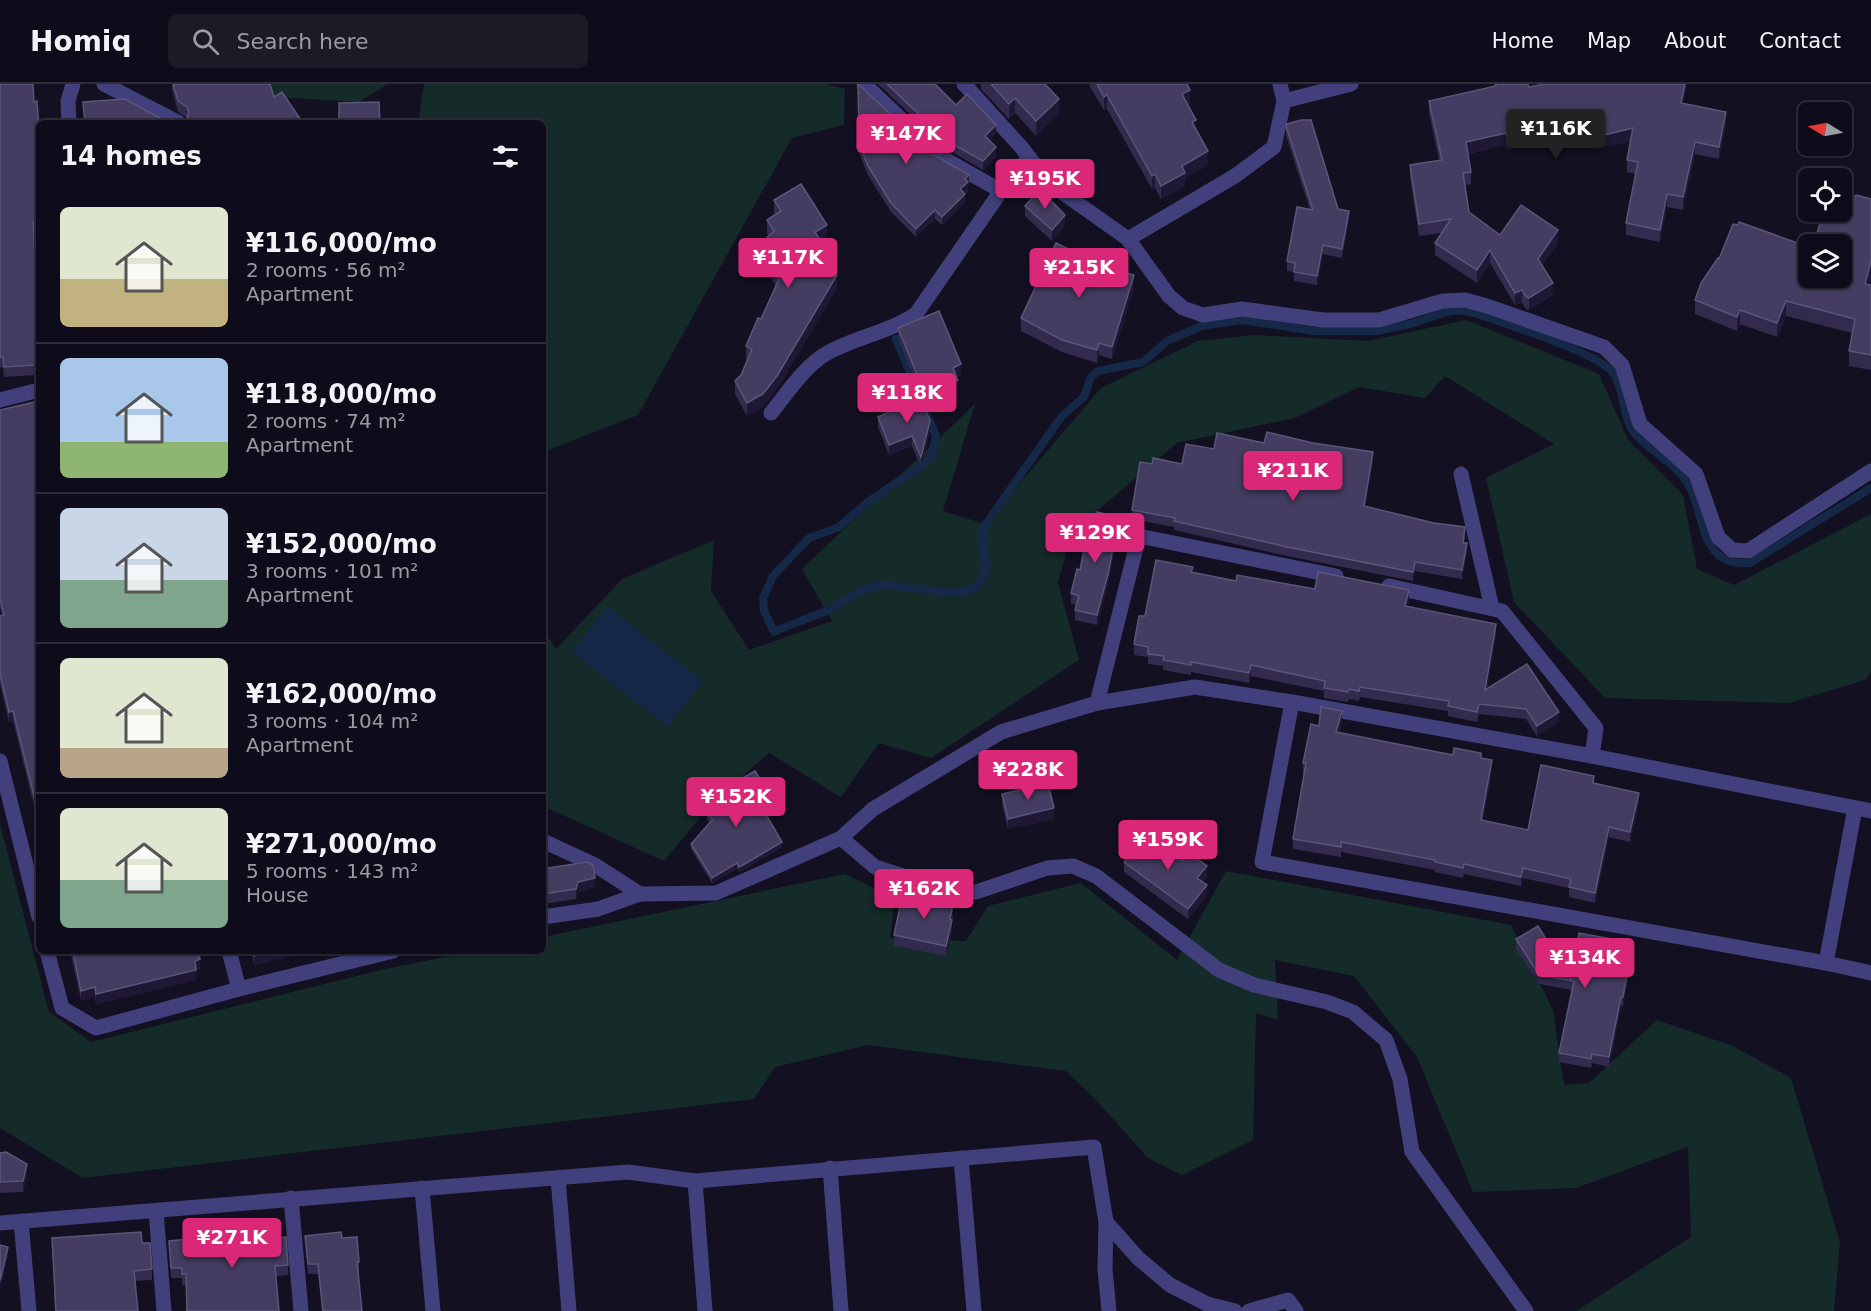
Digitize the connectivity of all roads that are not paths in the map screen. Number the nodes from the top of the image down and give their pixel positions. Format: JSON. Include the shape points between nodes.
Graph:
{"nodes":[{"id":1,"x":74,"y":84,"type":"edge"},
{"id":2,"x":104,"y":84,"type":"edge"},
{"id":3,"x":864,"y":84,"type":"edge"},
{"id":4,"x":964,"y":84,"type":"edge"},
{"id":5,"x":1280,"y":84,"type":"edge"},
{"id":6,"x":1351,"y":84,"type":"edge"},
{"id":7,"x":1284,"y":101,"type":"junction"},
{"id":8,"x":69,"y":120,"type":"edge"},
{"id":9,"x":173,"y":120,"type":"edge"},
{"id":10,"x":1029,"y":157,"type":"junction"},
{"id":11,"x":1001,"y":191,"type":"junction"},
{"id":12,"x":1128,"y":239,"type":"junction"},
{"id":13,"x":36,"y":391,"type":"edge"},
{"id":14,"x":0,"y":400,"type":"edge"},
{"id":15,"x":771,"y":413,"type":"dead end"},
{"id":16,"x":1871,"y":471,"type":"edge"},
{"id":17,"x":1461,"y":474,"type":"dead end"},
{"id":18,"x":1356,"y":579,"type":"edge"},
{"id":19,"x":1378,"y":584,"type":"edge"},
{"id":20,"x":1492,"y":608,"type":"junction"},
{"id":21,"x":1292,"y":702,"type":"junction"},
{"id":22,"x":1097,"y":703,"type":"junction"},
{"id":23,"x":1592,"y":756,"type":"junction"},
{"id":24,"x":0,"y":761,"type":"edge"},
{"id":25,"x":1855,"y":808,"type":"junction"},
{"id":26,"x":1871,"y":811,"type":"edge"},
{"id":27,"x":841,"y":838,"type":"junction"},
{"id":28,"x":546,"y":842,"type":"edge"},
{"id":29,"x":640,"y":894,"type":"junction"},
{"id":30,"x":36,"y":905,"type":"edge"},
{"id":31,"x":546,"y":917,"type":"edge"},
{"id":32,"x":49,"y":954,"type":"edge"},
{"id":33,"x":230,"y":954,"type":"edge"},
{"id":34,"x":381,"y":954,"type":"edge"},
{"id":35,"x":1826,"y":963,"type":"junction"},
{"id":36,"x":1871,"y":973,"type":"edge"},
{"id":37,"x":238,"y":989,"type":"junction"},
{"id":38,"x":961,"y":1158,"type":"junction"},
{"id":39,"x":830,"y":1168,"type":"junction"},
{"id":40,"x":558,"y":1178,"type":"junction"},
{"id":41,"x":695,"y":1181,"type":"junction"},
{"id":42,"x":422,"y":1188,"type":"junction"},
{"id":43,"x":291,"y":1198,"type":"junction"},
{"id":44,"x":156,"y":1211,"type":"junction"},
{"id":45,"x":21,"y":1221,"type":"junction"},
{"id":46,"x":1106,"y":1222,"type":"junction"},
{"id":47,"x":0,"y":1223,"type":"edge"},
{"id":48,"x":29,"y":1311,"type":"edge"},
{"id":49,"x":164,"y":1311,"type":"edge"},
{"id":50,"x":301,"y":1311,"type":"edge"},
{"id":51,"x":433,"y":1311,"type":"edge"},
{"id":52,"x":569,"y":1311,"type":"edge"},
{"id":53,"x":705,"y":1311,"type":"edge"},
{"id":54,"x":840,"y":1311,"type":"edge"},
{"id":55,"x":974,"y":1311,"type":"edge"},
{"id":56,"x":1108,"y":1311,"type":"edge"},
{"id":57,"x":1235,"y":1311,"type":"edge"},
{"id":58,"x":1249,"y":1311,"type":"edge"},
{"id":59,"x":1296,"y":1311,"type":"edge"},
{"id":60,"x":1526,"y":1311,"type":"edge"}],
"edges":[{"from":1,"to":8,"type":"street","via":[[68,101]]},
{"from":2,"to":9,"type":"street"},
{"from":3,"to":11,"type":"street","via":[[941,157]]},
{"from":4,"to":10,"type":"street"},
{"from":5,"to":7,"type":"street"},
{"from":6,"to":7,"type":"street"},
{"from":7,"to":12,"type":"street","via":[[1274,147],[1235,176]]},
{"from":10,"to":11,"type":"street"},
{"from":10,"to":12,"type":"street","via":[[1049,183]]},
{"from":11,"to":15,"type":"street","via":[[916,314],[901,324],[829,352],[811,365]]},
{"from":12,"to":16,"type":"street","via":[[1168,296],[1183,308],[1203,315],[1242,309],[1323,320],[1379,320],[1443,301],[1465,300],[1604,347],[1622,365],[1640,424],[1696,474],[1718,537],[1732,550],[1748,551]]},
{"from":13,"to":14,"type":"street"},
{"from":17,"to":20,"type":"street"},
{"from":18,"to":22,"type":"street","via":[[1138,536]]},
{"from":19,"to":20,"type":"street"},
{"from":20,"to":23,"type":"street","via":[[1502,611],[1596,728]]},
{"from":21,"to":22,"type":"street","via":[[1195,687]]},
{"from":21,"to":23,"type":"street"},
{"from":21,"to":35,"type":"street","via":[[1262,862]]},
{"from":22,"to":27,"type":"street","via":[[1001,732],[873,809]]},
{"from":23,"to":25,"type":"street"},
{"from":24,"to":30,"type":"street"},
{"from":25,"to":26,"type":"street"},
{"from":25,"to":35,"type":"street"},
{"from":27,"to":29,"type":"street","via":[[716,893]]},
{"from":27,"to":60,"type":"street","via":[[875,867],[946,891],[976,892],[1047,868],[1073,866],[1096,876],[1219,970],[1254,986],[1327,1002],[1353,1012],[1386,1040],[1400,1079],[1412,1152]]},
{"from":28,"to":29,"type":"street","via":[[595,865]]},
{"from":29,"to":31,"type":"street","via":[[598,909]]},
{"from":32,"to":37,"type":"street","via":[[62,1008],[96,1028]]},
{"from":33,"to":37,"type":"street"},
{"from":34,"to":37,"type":"street"},
{"from":35,"to":36,"type":"street"},
{"from":38,"to":39,"type":"street"},
{"from":38,"to":46,"type":"street","via":[[1094,1147]]},
{"from":38,"to":55,"type":"street"},
{"from":39,"to":41,"type":"street"},
{"from":39,"to":54,"type":"street"},
{"from":40,"to":41,"type":"street","via":[[628,1172]]},
{"from":40,"to":42,"type":"street"},
{"from":40,"to":52,"type":"street"},
{"from":41,"to":53,"type":"street"},
{"from":42,"to":43,"type":"street"},
{"from":42,"to":51,"type":"street"},
{"from":43,"to":44,"type":"street"},
{"from":43,"to":50,"type":"street"},
{"from":44,"to":45,"type":"street"},
{"from":44,"to":49,"type":"street"},
{"from":45,"to":47,"type":"street"},
{"from":45,"to":48,"type":"street"},
{"from":46,"to":56,"type":"street"},
{"from":46,"to":57,"type":"street","via":[[1138,1258],[1170,1285],[1207,1304]]},
{"from":58,"to":59,"type":"street","via":[[1288,1300]]}]}
